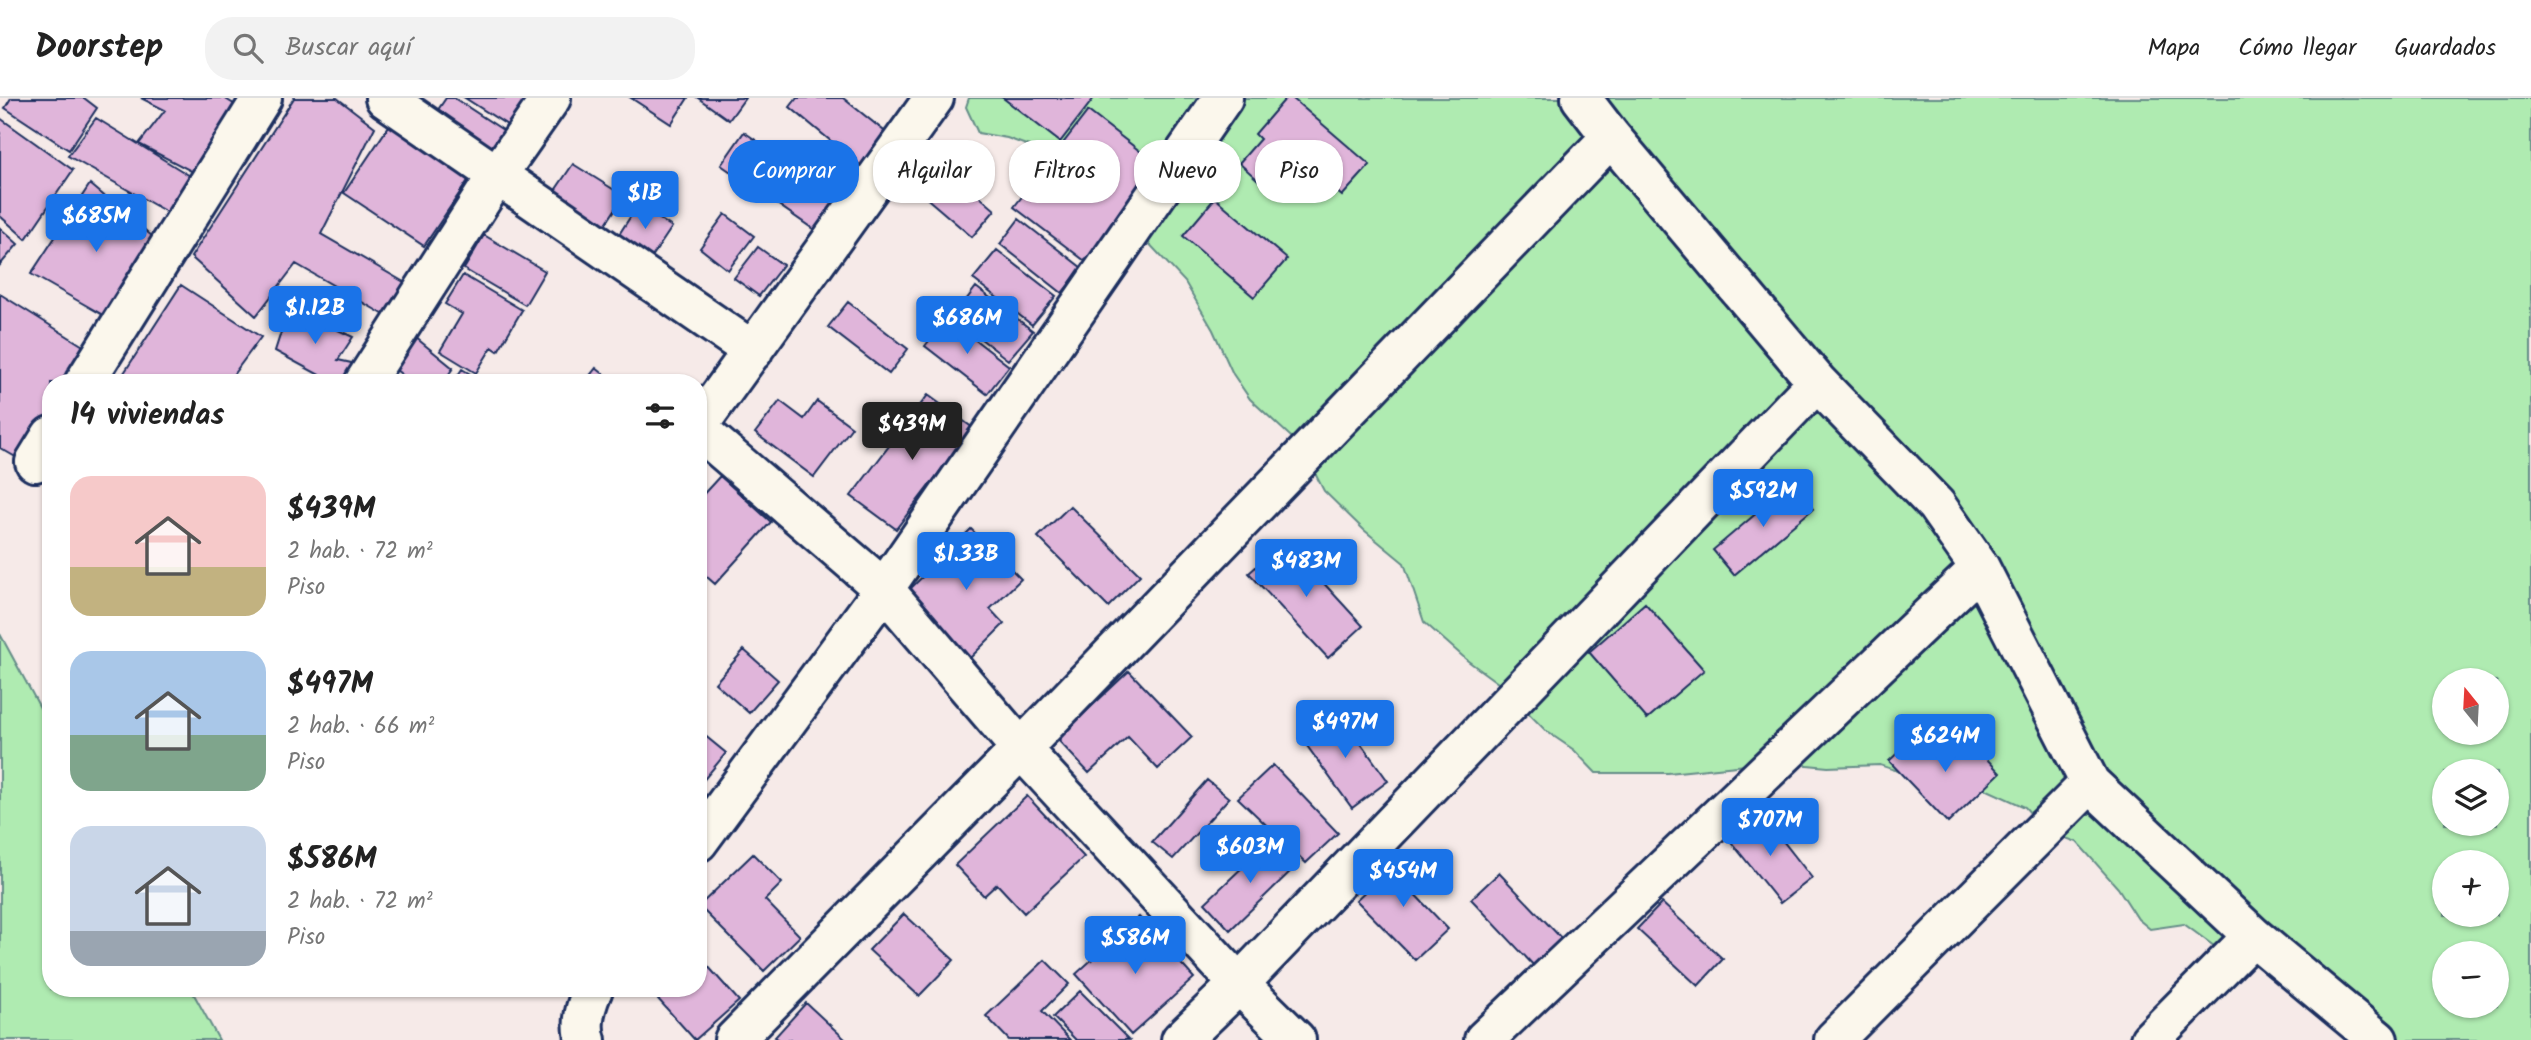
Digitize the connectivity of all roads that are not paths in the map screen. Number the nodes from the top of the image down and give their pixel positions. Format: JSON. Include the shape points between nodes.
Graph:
{"nodes":[{"id":1,"x":262,"y":98,"type":"edge"},
{"id":2,"x":386,"y":98,"type":"edge"},
{"id":3,"x":551,"y":98,"type":"edge"},
{"id":4,"x":934,"y":98,"type":"edge"},
{"id":5,"x":1223,"y":98,"type":"edge"},
{"id":6,"x":1581,"y":98,"type":"edge"},
{"id":7,"x":1611,"y":137,"type":"junction"},
{"id":8,"x":498,"y":174,"type":"junction"},
{"id":9,"x":753,"y":351,"type":"junction"},
{"id":10,"x":90,"y":374,"type":"edge"},
{"id":11,"x":370,"y":374,"type":"edge"},
{"id":12,"x":1817,"y":383,"type":"junction"},
{"id":13,"x":707,"y":415,"type":"edge"},
{"id":14,"x":707,"y":436,"type":"edge"},
{"id":15,"x":1980,"y":568,"type":"junction"},
{"id":16,"x":884,"y":589,"type":"junction"},
{"id":17,"x":1021,"y":749,"type":"junction"},
{"id":18,"x":2090,"y":783,"type":"junction"},
{"id":19,"x":707,"y":830,"type":"edge"},
{"id":20,"x":2253,"y":936,"type":"junction"},
{"id":21,"x":1239,"y":984,"type":"junction"},
{"id":22,"x":589,"y":997,"type":"edge"},
{"id":23,"x":586,"y":1040,"type":"edge"},
{"id":24,"x":734,"y":1040,"type":"edge"},
{"id":25,"x":1181,"y":1040,"type":"edge"},
{"id":26,"x":1296,"y":1040,"type":"edge"},
{"id":27,"x":1484,"y":1040,"type":"edge"},
{"id":28,"x":1834,"y":1040,"type":"edge"},
{"id":29,"x":2150,"y":1040,"type":"edge"},
{"id":30,"x":2378,"y":1040,"type":"edge"}],
"edges":[{"from":1,"to":10,"type":"street"},
{"from":2,"to":8,"type":"street"},
{"from":3,"to":8,"type":"street"},
{"from":4,"to":9,"type":"street"},
{"from":5,"to":16,"type":"street"},
{"from":6,"to":7,"type":"street"},
{"from":7,"to":12,"type":"street"},
{"from":7,"to":17,"type":"street"},
{"from":8,"to":9,"type":"street"},
{"from":8,"to":11,"type":"street"},
{"from":9,"to":13,"type":"street"},
{"from":12,"to":15,"type":"street","via":[[1937,505]]},
{"from":12,"to":21,"type":"street"},
{"from":14,"to":16,"type":"street"},
{"from":15,"to":18,"type":"street"},
{"from":15,"to":27,"type":"street"},
{"from":16,"to":17,"type":"street"},
{"from":16,"to":19,"type":"street"},
{"from":17,"to":21,"type":"street"},
{"from":17,"to":24,"type":"street"},
{"from":18,"to":20,"type":"street"},
{"from":18,"to":28,"type":"street"},
{"from":20,"to":29,"type":"street"},
{"from":20,"to":30,"type":"street"},
{"from":21,"to":25,"type":"street"},
{"from":21,"to":26,"type":"street"},
{"from":22,"to":23,"type":"street","via":[[583,1031]]}]}
